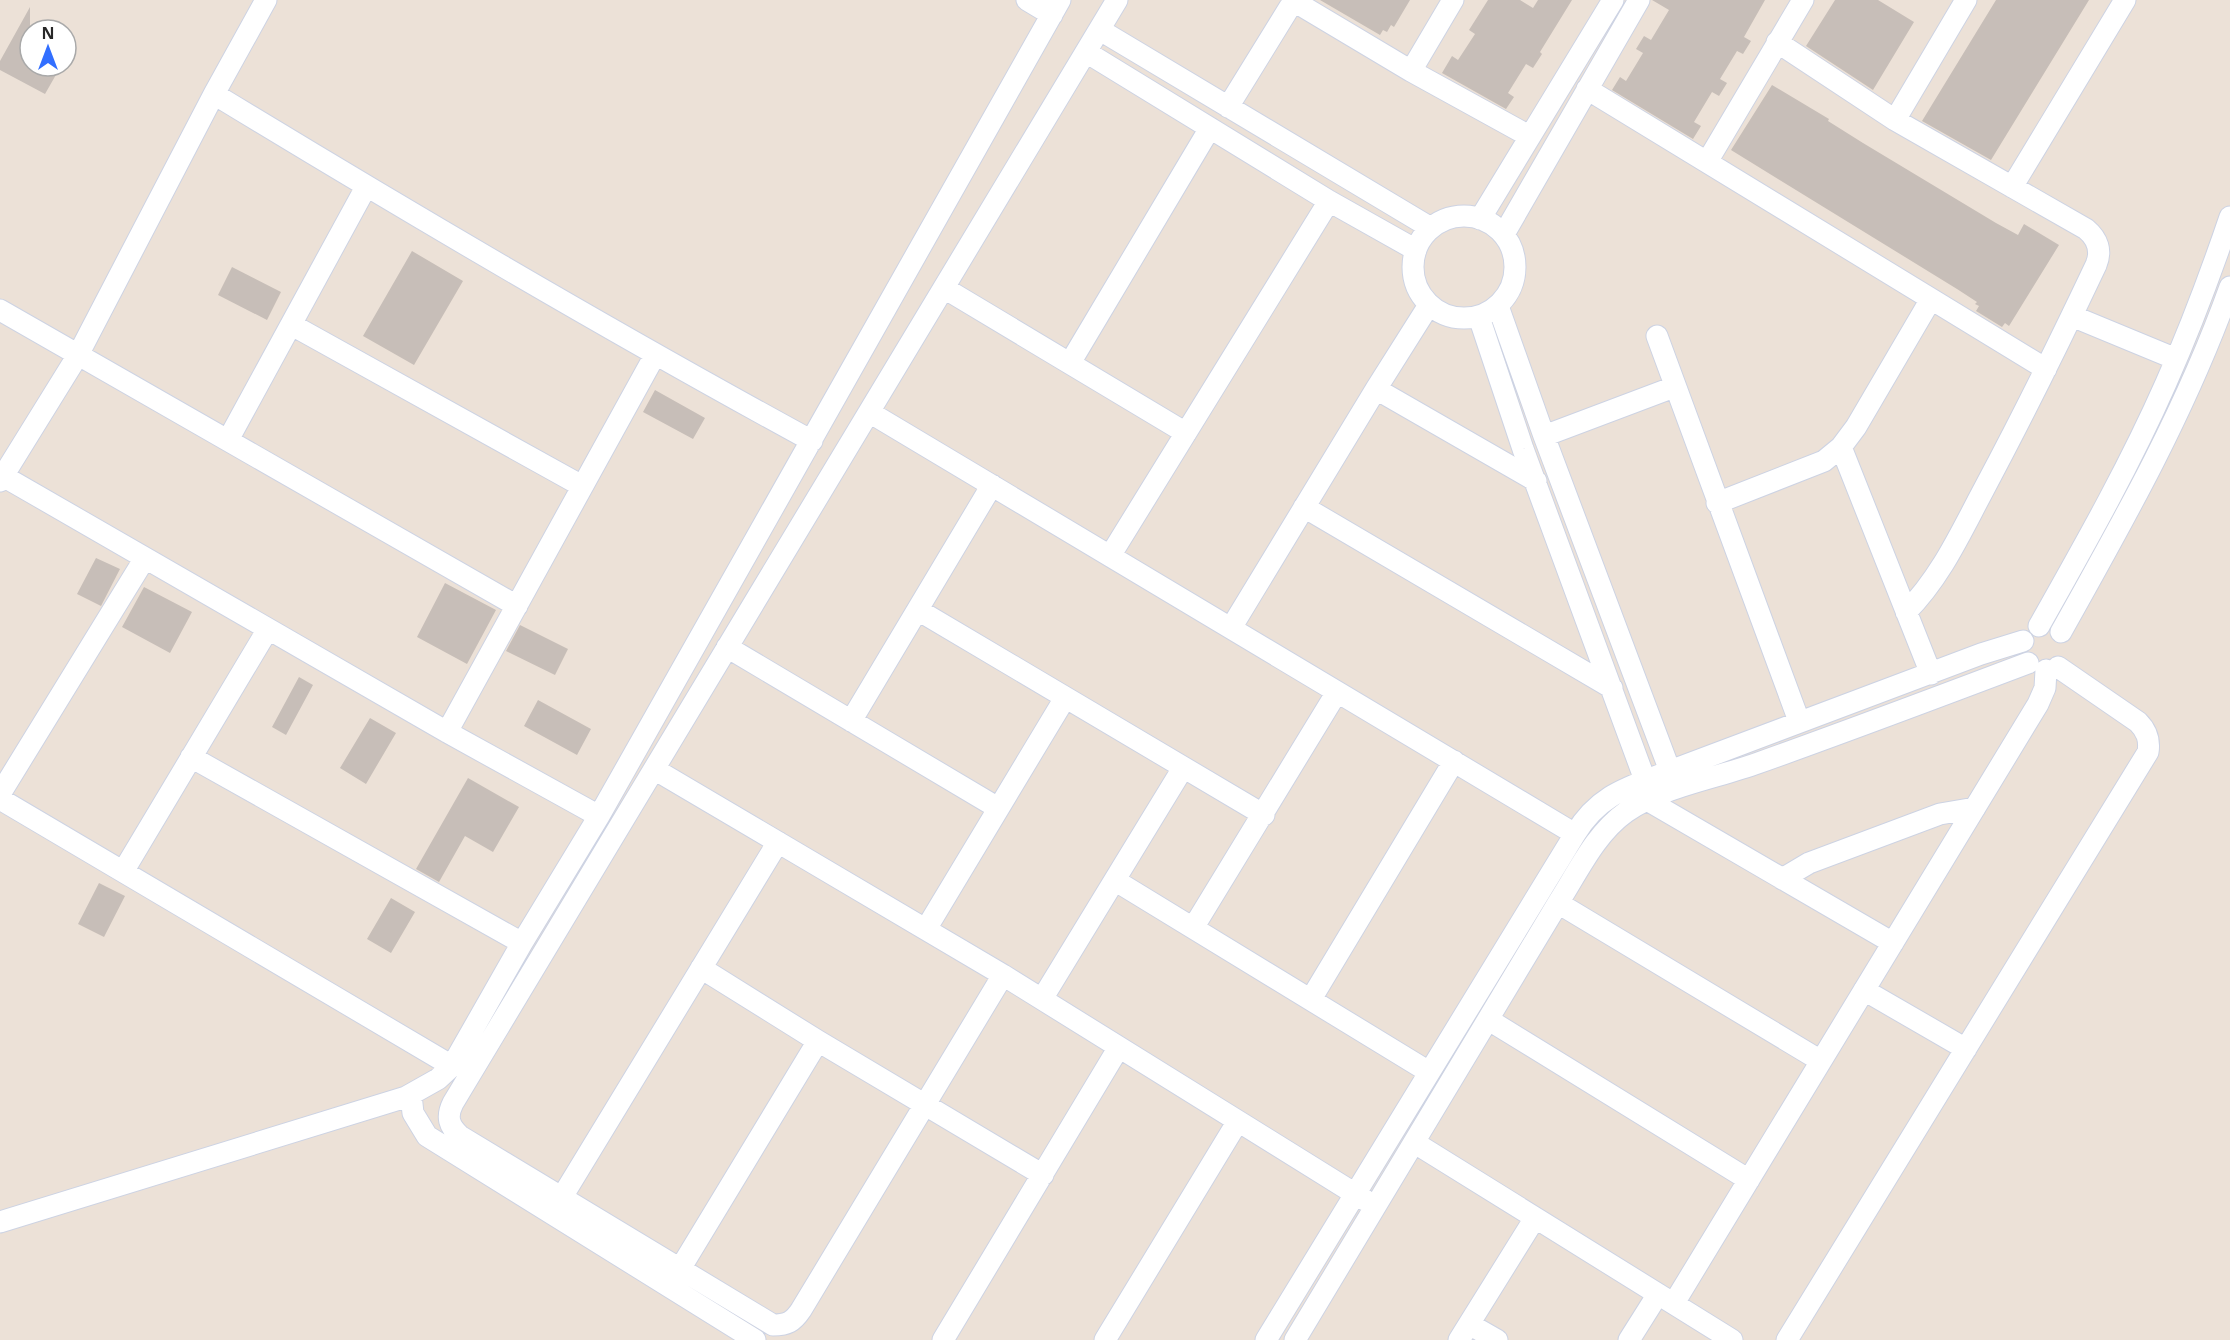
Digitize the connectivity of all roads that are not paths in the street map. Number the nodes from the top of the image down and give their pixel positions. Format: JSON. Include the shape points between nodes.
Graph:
{"nodes":[{"id":1,"x":266,"y":0,"type":"edge"},
{"id":2,"x":1027,"y":0,"type":"edge"},
{"id":3,"x":1293,"y":0,"type":"edge"},
{"id":4,"x":1454,"y":0,"type":"edge"},
{"id":5,"x":1613,"y":0,"type":"edge"},
{"id":6,"x":1639,"y":0,"type":"edge"},
{"id":7,"x":1803,"y":0,"type":"edge"},
{"id":8,"x":1966,"y":0,"type":"edge"},
{"id":9,"x":2125,"y":0,"type":"edge"},
{"id":10,"x":1115,"y":1,"type":"edge"},
{"id":11,"x":1056,"y":7,"type":"edge"},
{"id":12,"x":1100,"y":30,"type":"junction"},
{"id":13,"x":1777,"y":42,"type":"junction"},
{"id":14,"x":1086,"y":52,"type":"junction"},
{"id":15,"x":1411,"y":71,"type":"junction"},
{"id":16,"x":1587,"y":89,"type":"junction"},
{"id":17,"x":214,"y":94,"type":"junction"},
{"id":18,"x":1228,"y":107,"type":"junction"},
{"id":19,"x":1895,"y":120,"type":"junction"},
{"id":20,"x":1210,"y":128,"type":"junction"},
{"id":21,"x":1529,"y":136,"type":"junction"},
{"id":22,"x":1707,"y":162,"type":"junction"},
{"id":23,"x":366,"y":187,"type":"junction"},
{"id":24,"x":2012,"y":187,"type":"junction"},
{"id":25,"x":1329,"y":201,"type":"junction"},
{"id":26,"x":2230,"y":217,"type":"edge"},
{"id":27,"x":1480,"y":219,"type":"junction"},
{"id":28,"x":1431,"y":228,"type":"junction"},
{"id":29,"x":1504,"y":234,"type":"junction"},
{"id":30,"x":1416,"y":250,"type":"junction"},
{"id":31,"x":2230,"y":287,"type":"edge"},
{"id":32,"x":944,"y":288,"type":"junction"},
{"id":33,"x":1931,"y":299,"type":"junction"},
{"id":34,"x":1430,"y":305,"type":"junction"},
{"id":35,"x":1498,"y":306,"type":"junction"},
{"id":36,"x":0,"y":310,"type":"edge"},
{"id":37,"x":2072,"y":316,"type":"junction"},
{"id":38,"x":1479,"y":317,"type":"junction"},
{"id":39,"x":292,"y":325,"type":"junction"},
{"id":40,"x":1657,"y":336,"type":"dead end"},
{"id":41,"x":78,"y":355,"type":"junction"},
{"id":42,"x":655,"y":355,"type":"junction"},
{"id":43,"x":2176,"y":359,"type":"junction"},
{"id":44,"x":1070,"y":363,"type":"junction"},
{"id":45,"x":2046,"y":369,"type":"junction"},
{"id":46,"x":1674,"y":387,"type":"junction"},
{"id":47,"x":1376,"y":389,"type":"junction"},
{"id":48,"x":869,"y":412,"type":"junction"},
{"id":49,"x":1186,"y":433,"type":"junction"},
{"id":50,"x":1544,"y":436,"type":"junction"},
{"id":51,"x":228,"y":440,"type":"junction"},
{"id":52,"x":812,"y":441,"type":"junction"},
{"id":53,"x":1841,"y":447,"type":"junction"},
{"id":54,"x":1,"y":478,"type":"edge"},
{"id":55,"x":1536,"y":481,"type":"junction"},
{"id":56,"x":992,"y":485,"type":"junction"},
{"id":57,"x":582,"y":486,"type":"junction"},
{"id":58,"x":1717,"y":503,"type":"junction"},
{"id":59,"x":1304,"y":507,"type":"junction"},
{"id":60,"x":2089,"y":538,"type":"junction"},
{"id":61,"x":2107,"y":549,"type":"junction"},
{"id":62,"x":1110,"y":556,"type":"junction"},
{"id":63,"x":145,"y":558,"type":"junction"},
{"id":64,"x":518,"y":606,"type":"junction"},
{"id":65,"x":918,"y":610,"type":"junction"},
{"id":66,"x":1906,"y":612,"type":"junction"},
{"id":67,"x":2039,"y":626,"type":"junction"},
{"id":68,"x":1231,"y":628,"type":"junction"},
{"id":69,"x":268,"y":629,"type":"junction"},
{"id":70,"x":2061,"y":632,"type":"junction"},
{"id":71,"x":2023,"y":641,"type":"junction"},
{"id":72,"x":727,"y":647,"type":"junction"},
{"id":73,"x":2044,"y":667,"type":"junction"},
{"id":74,"x":1931,"y":674,"type":"junction"},
{"id":75,"x":1612,"y":688,"type":"junction"},
{"id":76,"x":1337,"y":692,"type":"junction"},
{"id":77,"x":1065,"y":698,"type":"junction"},
{"id":78,"x":851,"y":721,"type":"junction"},
{"id":79,"x":1799,"y":722,"type":"junction"},
{"id":80,"x":447,"y":732,"type":"junction"},
{"id":81,"x":191,"y":757,"type":"junction"},
{"id":82,"x":1454,"y":761,"type":"junction"},
{"id":83,"x":1183,"y":768,"type":"junction"},
{"id":84,"x":654,"y":769,"type":"junction"},
{"id":85,"x":1670,"y":771,"type":"junction"},
{"id":86,"x":1646,"y":790,"type":"junction"},
{"id":87,"x":0,"y":794,"type":"edge"},
{"id":88,"x":0,"y":799,"type":"edge"},
{"id":89,"x":998,"y":808,"type":"junction"},
{"id":90,"x":1975,"y":808,"type":"junction"},
{"id":91,"x":1264,"y":815,"type":"junction"},
{"id":92,"x":598,"y":816,"type":"junction"},
{"id":93,"x":1575,"y":834,"type":"junction"},
{"id":94,"x":778,"y":842,"type":"junction"},
{"id":95,"x":124,"y":870,"type":"junction"},
{"id":96,"x":1782,"y":879,"type":"junction"},
{"id":97,"x":1116,"y":881,"type":"junction"},
{"id":98,"x":1558,"y":903,"type":"junction"},
{"id":99,"x":1193,"y":928,"type":"junction"},
{"id":100,"x":926,"y":929,"type":"junction"},
{"id":101,"x":1893,"y":943,"type":"junction"},
{"id":102,"x":522,"y":944,"type":"junction"},
{"id":103,"x":701,"y":968,"type":"junction"},
{"id":104,"x":1003,"y":975,"type":"junction"},
{"id":105,"x":1864,"y":990,"type":"junction"},
{"id":106,"x":1042,"y":999,"type":"junction"},
{"id":107,"x":1311,"y":999,"type":"junction"},
{"id":108,"x":1489,"y":1020,"type":"junction"},
{"id":109,"x":818,"y":1041,"type":"junction"},
{"id":110,"x":1119,"y":1047,"type":"junction"},
{"id":111,"x":1966,"y":1049,"type":"junction"},
{"id":112,"x":1821,"y":1061,"type":"junction"},
{"id":113,"x":452,"y":1066,"type":"junction"},
{"id":114,"x":1430,"y":1072,"type":"junction"},
{"id":115,"x":411,"y":1095,"type":"junction"},
{"id":116,"x":925,"y":1104,"type":"junction"},
{"id":117,"x":1238,"y":1121,"type":"junction"},
{"id":118,"x":1415,"y":1143,"type":"junction"},
{"id":119,"x":1042,"y":1174,"type":"junction"},
{"id":120,"x":1749,"y":1180,"type":"junction"},
{"id":121,"x":1355,"y":1194,"type":"junction"},
{"id":122,"x":562,"y":1197,"type":"junction"},
{"id":123,"x":1376,"y":1206,"type":"junction"},
{"id":124,"x":1535,"y":1218,"type":"junction"},
{"id":125,"x":0,"y":1222,"type":"edge"},
{"id":126,"x":680,"y":1269,"type":"junction"},
{"id":127,"x":1666,"y":1298,"type":"junction"},
{"id":128,"x":1464,"y":1332,"type":"edge"},
{"id":129,"x":755,"y":1340,"type":"edge"},
{"id":130,"x":943,"y":1340,"type":"edge"},
{"id":131,"x":1105,"y":1340,"type":"edge"},
{"id":132,"x":1266,"y":1340,"type":"edge"},
{"id":133,"x":1295,"y":1340,"type":"edge"},
{"id":134,"x":1497,"y":1340,"type":"edge"},
{"id":135,"x":1629,"y":1340,"type":"edge"},
{"id":136,"x":1732,"y":1340,"type":"edge"},
{"id":137,"x":1787,"y":1340,"type":"edge"}],
"edges":[{"from":1,"to":17,"type":"street"},
{"from":2,"to":11,"type":"street"},
{"from":3,"to":15,"type":"street"},
{"from":3,"to":18,"type":"street"},
{"from":4,"to":15,"type":"street"},
{"from":5,"to":21,"type":"street"},
{"from":6,"to":16,"type":"street"},
{"from":7,"to":13,"type":"street"},
{"from":8,"to":19,"type":"street"},
{"from":9,"to":24,"type":"street"},
{"from":10,"to":12,"type":"street"},
{"from":11,"to":52,"type":"street"},
{"from":12,"to":14,"type":"street"},
{"from":12,"to":18,"type":"street"},
{"from":13,"to":19,"type":"street"},
{"from":13,"to":22,"type":"street"},
{"from":14,"to":20,"type":"street"},
{"from":14,"to":32,"type":"street"},
{"from":15,"to":21,"type":"street"},
{"from":16,"to":22,"type":"street"},
{"from":16,"to":29,"type":"street"},
{"from":17,"to":23,"type":"street"},
{"from":17,"to":41,"type":"street"},
{"from":18,"to":28,"type":"street"},
{"from":19,"to":24,"type":"street"},
{"from":20,"to":25,"type":"street"},
{"from":20,"to":44,"type":"street"},
{"from":21,"to":27,"type":"street"},
{"from":22,"to":33,"type":"street"},
{"from":23,"to":39,"type":"street"},
{"from":23,"to":42,"type":"street"},
{"from":24,"to":37,"type":"street","via":[[2086,229],[2097,242],[2099,258]]},
{"from":25,"to":30,"type":"street"},
{"from":25,"to":49,"type":"street"},
{"from":26,"to":43,"type":"street"},
{"from":27,"to":28,"type":"street","via":[[1449,218]]},
{"from":27,"to":29,"type":"street"},
{"from":28,"to":30,"type":"street"},
{"from":29,"to":35,"type":"street","via":[[1514,254],[1515,277]]},
{"from":30,"to":34,"type":"street","via":[[1413,274],[1421,296]]},
{"from":31,"to":61,"type":"street","via":[[2167,437]]},
{"from":32,"to":44,"type":"street"},
{"from":32,"to":48,"type":"street"},
{"from":33,"to":45,"type":"street"},
{"from":33,"to":53,"type":"street"},
{"from":34,"to":38,"type":"street","via":[[1447,316]]},
{"from":34,"to":47,"type":"street"},
{"from":35,"to":38,"type":"street"},
{"from":35,"to":50,"type":"street"},
{"from":36,"to":41,"type":"street"},
{"from":37,"to":43,"type":"street"},
{"from":37,"to":45,"type":"street"},
{"from":38,"to":55,"type":"street"},
{"from":39,"to":51,"type":"street"},
{"from":39,"to":57,"type":"street"},
{"from":40,"to":46,"type":"street"},
{"from":41,"to":51,"type":"street"},
{"from":41,"to":54,"type":"street"},
{"from":42,"to":52,"type":"street"},
{"from":42,"to":57,"type":"street"},
{"from":43,"to":60,"type":"street"},
{"from":44,"to":49,"type":"street"},
{"from":45,"to":66,"type":"street","via":[[1945,562]]},
{"from":46,"to":50,"type":"street"},
{"from":46,"to":58,"type":"street"},
{"from":47,"to":55,"type":"street"},
{"from":47,"to":59,"type":"street"},
{"from":48,"to":56,"type":"street"},
{"from":48,"to":72,"type":"street"},
{"from":49,"to":62,"type":"street"},
{"from":50,"to":85,"type":"street"},
{"from":51,"to":64,"type":"street"},
{"from":52,"to":92,"type":"street"},
{"from":53,"to":58,"type":"street","via":[[1814,466]]},
{"from":53,"to":66,"type":"street"},
{"from":54,"to":63,"type":"street"},
{"from":55,"to":75,"type":"street"},
{"from":56,"to":62,"type":"street"},
{"from":56,"to":65,"type":"street"},
{"from":57,"to":64,"type":"street"},
{"from":58,"to":79,"type":"street"},
{"from":59,"to":68,"type":"street"},
{"from":59,"to":75,"type":"street"},
{"from":60,"to":61,"type":"street"},
{"from":60,"to":67,"type":"street"},
{"from":61,"to":70,"type":"street"},
{"from":62,"to":68,"type":"street"},
{"from":63,"to":69,"type":"street"},
{"from":63,"to":87,"type":"street"},
{"from":64,"to":80,"type":"street"},
{"from":65,"to":77,"type":"street"},
{"from":65,"to":78,"type":"street"},
{"from":66,"to":74,"type":"street"},
{"from":67,"to":70,"type":"street","via":[[2047,625]]},
{"from":67,"to":71,"type":"street"},
{"from":68,"to":76,"type":"street"},
{"from":69,"to":80,"type":"street"},
{"from":69,"to":81,"type":"street"},
{"from":70,"to":73,"type":"street","via":[[2067,646],[2063,661]]},
{"from":71,"to":73,"type":"street","via":[[2022,649]]},
{"from":71,"to":74,"type":"street"},
{"from":72,"to":78,"type":"street"},
{"from":72,"to":84,"type":"street"},
{"from":73,"to":86,"type":"street","via":[[1756,764]]},
{"from":73,"to":90,"type":"street","via":[[2042,696]]},
{"from":73,"to":111,"type":"street","via":[[2143,727],[2149,739],[2148,752]]},
{"from":74,"to":79,"type":"street"},
{"from":75,"to":86,"type":"street"},
{"from":76,"to":82,"type":"street"},
{"from":76,"to":91,"type":"street"},
{"from":77,"to":83,"type":"street"},
{"from":77,"to":89,"type":"street"},
{"from":78,"to":89,"type":"street"},
{"from":79,"to":85,"type":"street"},
{"from":80,"to":92,"type":"street"},
{"from":81,"to":95,"type":"street"},
{"from":81,"to":102,"type":"street"},
{"from":82,"to":93,"type":"street"},
{"from":82,"to":107,"type":"street"},
{"from":83,"to":91,"type":"street"},
{"from":83,"to":97,"type":"street"},
{"from":84,"to":94,"type":"street"},
{"from":84,"to":122,"type":"street","via":[[449,1111],[449,1121],[460,1136]]},
{"from":85,"to":86,"type":"street"},
{"from":86,"to":93,"type":"street","via":[[1606,798],[1583,820]]},
{"from":86,"to":96,"type":"street"},
{"from":86,"to":98,"type":"street","via":[[1603,833]]},
{"from":88,"to":95,"type":"street"},
{"from":89,"to":100,"type":"street"},
{"from":90,"to":96,"type":"street","via":[[1918,822],[1809,863]]},
{"from":90,"to":101,"type":"street"},
{"from":91,"to":99,"type":"street"},
{"from":92,"to":102,"type":"street"},
{"from":93,"to":114,"type":"street"},
{"from":94,"to":100,"type":"street"},
{"from":94,"to":103,"type":"street"},
{"from":95,"to":113,"type":"street"},
{"from":96,"to":101,"type":"street"},
{"from":97,"to":99,"type":"street"},
{"from":97,"to":106,"type":"street"},
{"from":98,"to":108,"type":"street"},
{"from":98,"to":112,"type":"street"},
{"from":99,"to":107,"type":"street"},
{"from":100,"to":104,"type":"street"},
{"from":101,"to":105,"type":"street"},
{"from":102,"to":113,"type":"street"},
{"from":103,"to":109,"type":"street"},
{"from":103,"to":122,"type":"street"},
{"from":104,"to":106,"type":"street"},
{"from":104,"to":116,"type":"street"},
{"from":105,"to":111,"type":"street"},
{"from":105,"to":112,"type":"street"},
{"from":106,"to":110,"type":"street"},
{"from":107,"to":114,"type":"street"},
{"from":108,"to":118,"type":"street"},
{"from":108,"to":120,"type":"street"},
{"from":109,"to":116,"type":"street"},
{"from":109,"to":126,"type":"street"},
{"from":110,"to":117,"type":"street"},
{"from":110,"to":119,"type":"street"},
{"from":111,"to":137,"type":"street"},
{"from":112,"to":120,"type":"street"},
{"from":113,"to":115,"type":"street"},
{"from":114,"to":121,"type":"street"},
{"from":115,"to":125,"type":"street"},
{"from":115,"to":129,"type":"street","via":[[413,1113],[427,1136]]},
{"from":116,"to":119,"type":"street"},
{"from":116,"to":126,"type":"street","via":[[795,1320],[773,1325]]},
{"from":117,"to":121,"type":"street"},
{"from":117,"to":131,"type":"street"},
{"from":118,"to":123,"type":"street"},
{"from":118,"to":124,"type":"street"},
{"from":119,"to":130,"type":"street"},
{"from":120,"to":127,"type":"street"},
{"from":121,"to":123,"type":"street"},
{"from":121,"to":132,"type":"street"},
{"from":122,"to":126,"type":"street"},
{"from":123,"to":133,"type":"street"},
{"from":124,"to":127,"type":"street"},
{"from":124,"to":128,"type":"street"},
{"from":127,"to":135,"type":"street"},
{"from":127,"to":136,"type":"street"},
{"from":128,"to":134,"type":"street"}]}
